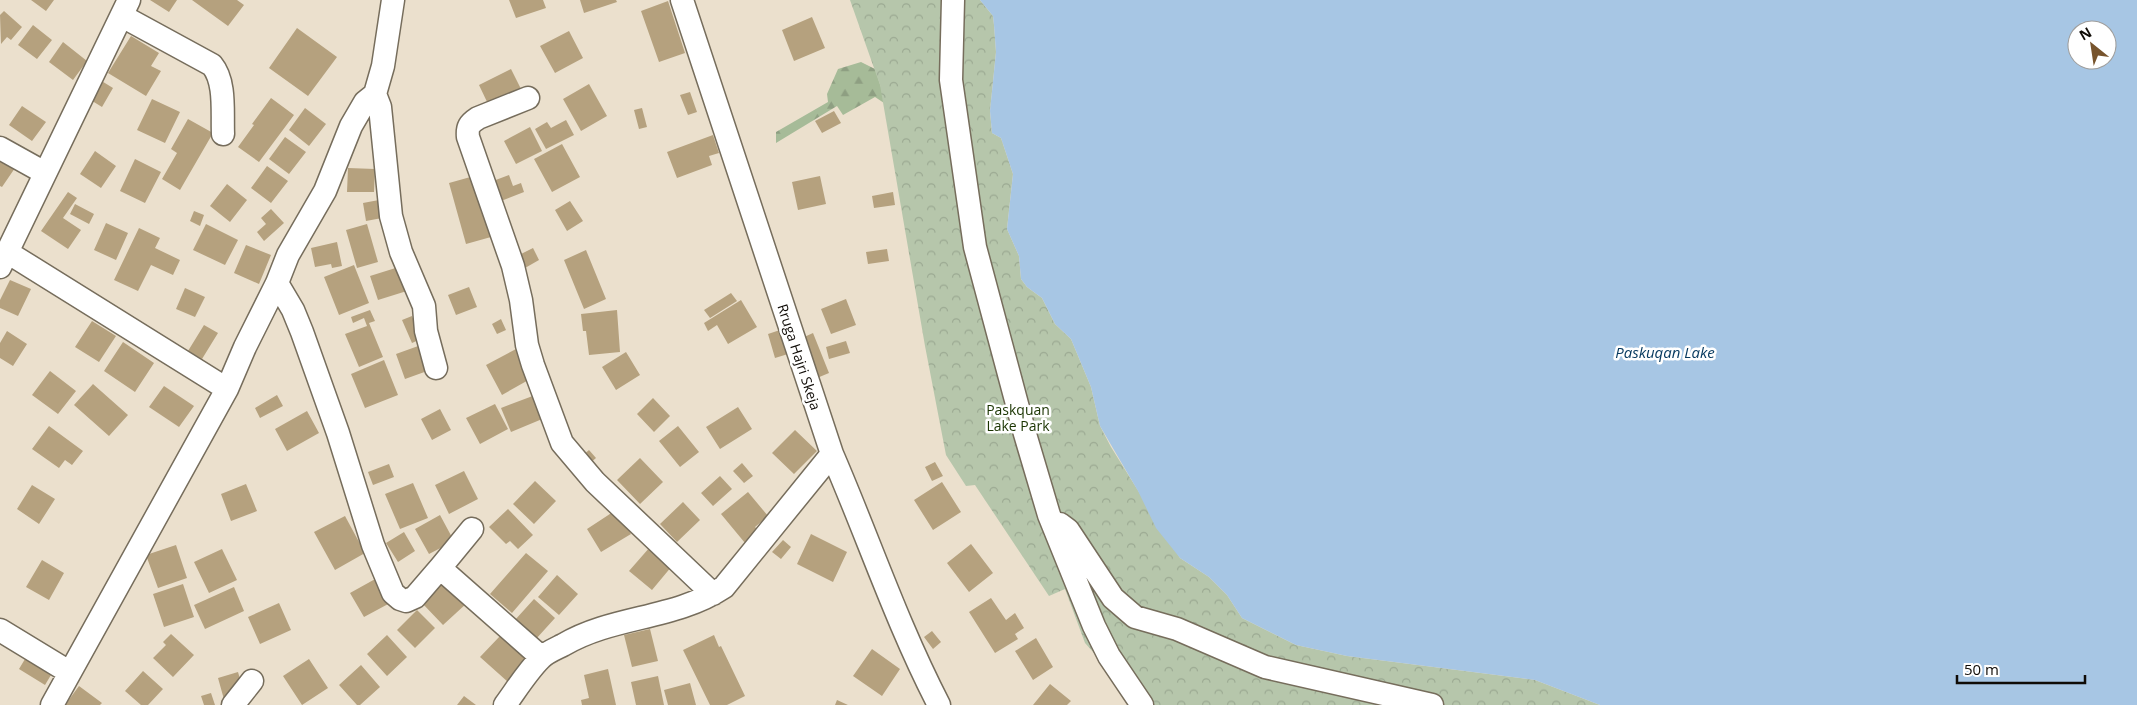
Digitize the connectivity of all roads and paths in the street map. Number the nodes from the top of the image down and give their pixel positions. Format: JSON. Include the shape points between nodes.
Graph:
{"nodes":[{"id":1,"x":393,"y":0,"type":"edge"},
{"id":2,"x":682,"y":0,"type":"edge"},
{"id":3,"x":953,"y":0,"type":"edge"},
{"id":4,"x":126,"y":8,"type":"edge"},
{"id":5,"x":376,"y":94,"type":"junction"},
{"id":6,"x":528,"y":98,"type":"dead end"},
{"id":7,"x":224,"y":134,"type":"dead end"},
{"id":8,"x":0,"y":148,"type":"edge"},
{"id":9,"x":45,"y":173,"type":"junction"},
{"id":10,"x":4,"y":259,"type":"edge"},
{"id":11,"x":277,"y":283,"type":"junction"},
{"id":12,"x":436,"y":368,"type":"dead end"},
{"id":13,"x":227,"y":389,"type":"junction"},
{"id":14,"x":832,"y":454,"type":"junction"},
{"id":15,"x":1049,"y":515,"type":"junction"},
{"id":16,"x":472,"y":529,"type":"dead end"},
{"id":17,"x":440,"y":568,"type":"junction"},
{"id":18,"x":713,"y":594,"type":"junction"},
{"id":19,"x":0,"y":630,"type":"edge"},
{"id":20,"x":541,"y":658,"type":"junction"},
{"id":21,"x":69,"y":672,"type":"junction"},
{"id":22,"x":252,"y":681,"type":"dead end"},
{"id":23,"x":52,"y":705,"type":"edge"},
{"id":24,"x":233,"y":705,"type":"edge"},
{"id":25,"x":505,"y":705,"type":"edge"},
{"id":26,"x":939,"y":705,"type":"edge"},
{"id":27,"x":1142,"y":705,"type":"edge"},
{"id":28,"x":1432,"y":705,"type":"edge"}],
"edges":[{"from":1,"to":5,"type":"street"},
{"from":2,"to":14,"type":"street","name":"Rruga Hajri Skeja"},
{"from":3,"to":15,"type":"street","via":[[951,80],[975,247]]},
{"from":4,"to":7,"type":"street","via":[[212,65],[220,84]]},
{"from":4,"to":9,"type":"street"},
{"from":5,"to":11,"type":"street","via":[[365,102],[351,126],[325,191],[288,255]]},
{"from":5,"to":12,"type":"street","via":[[391,216],[401,252],[424,306],[426,331]]},
{"from":6,"to":18,"type":"street","via":[[478,118],[467,129],[513,266],[522,300],[527,345],[548,406],[562,443],[573,457]]},
{"from":8,"to":9,"type":"street"},
{"from":9,"to":10,"type":"street"},
{"from":10,"to":13,"type":"street"},
{"from":11,"to":13,"type":"street"},
{"from":11,"to":17,"type":"street","via":[[302,332],[373,545],[393,593],[406,601],[415,598]]},
{"from":13,"to":21,"type":"street"},
{"from":14,"to":18,"type":"street","via":[[740,569]]},
{"from":14,"to":26,"type":"street","name":"Rruga Hajri Skeja","via":[[917,661]]},
{"from":15,"to":27,"type":"street","via":[[1094,626],[1109,656]]},
{"from":15,"to":28,"type":"street","via":[[1068,530],[1113,598],[1135,617],[1177,630],[1265,666]]},
{"from":16,"to":17,"type":"street"},
{"from":17,"to":20,"type":"street"},
{"from":18,"to":20,"type":"street","via":[[683,608],[600,627],[566,642]]},
{"from":19,"to":21,"type":"street"},
{"from":20,"to":25,"type":"street"},
{"from":21,"to":23,"type":"street"},
{"from":22,"to":24,"type":"street"}]}
